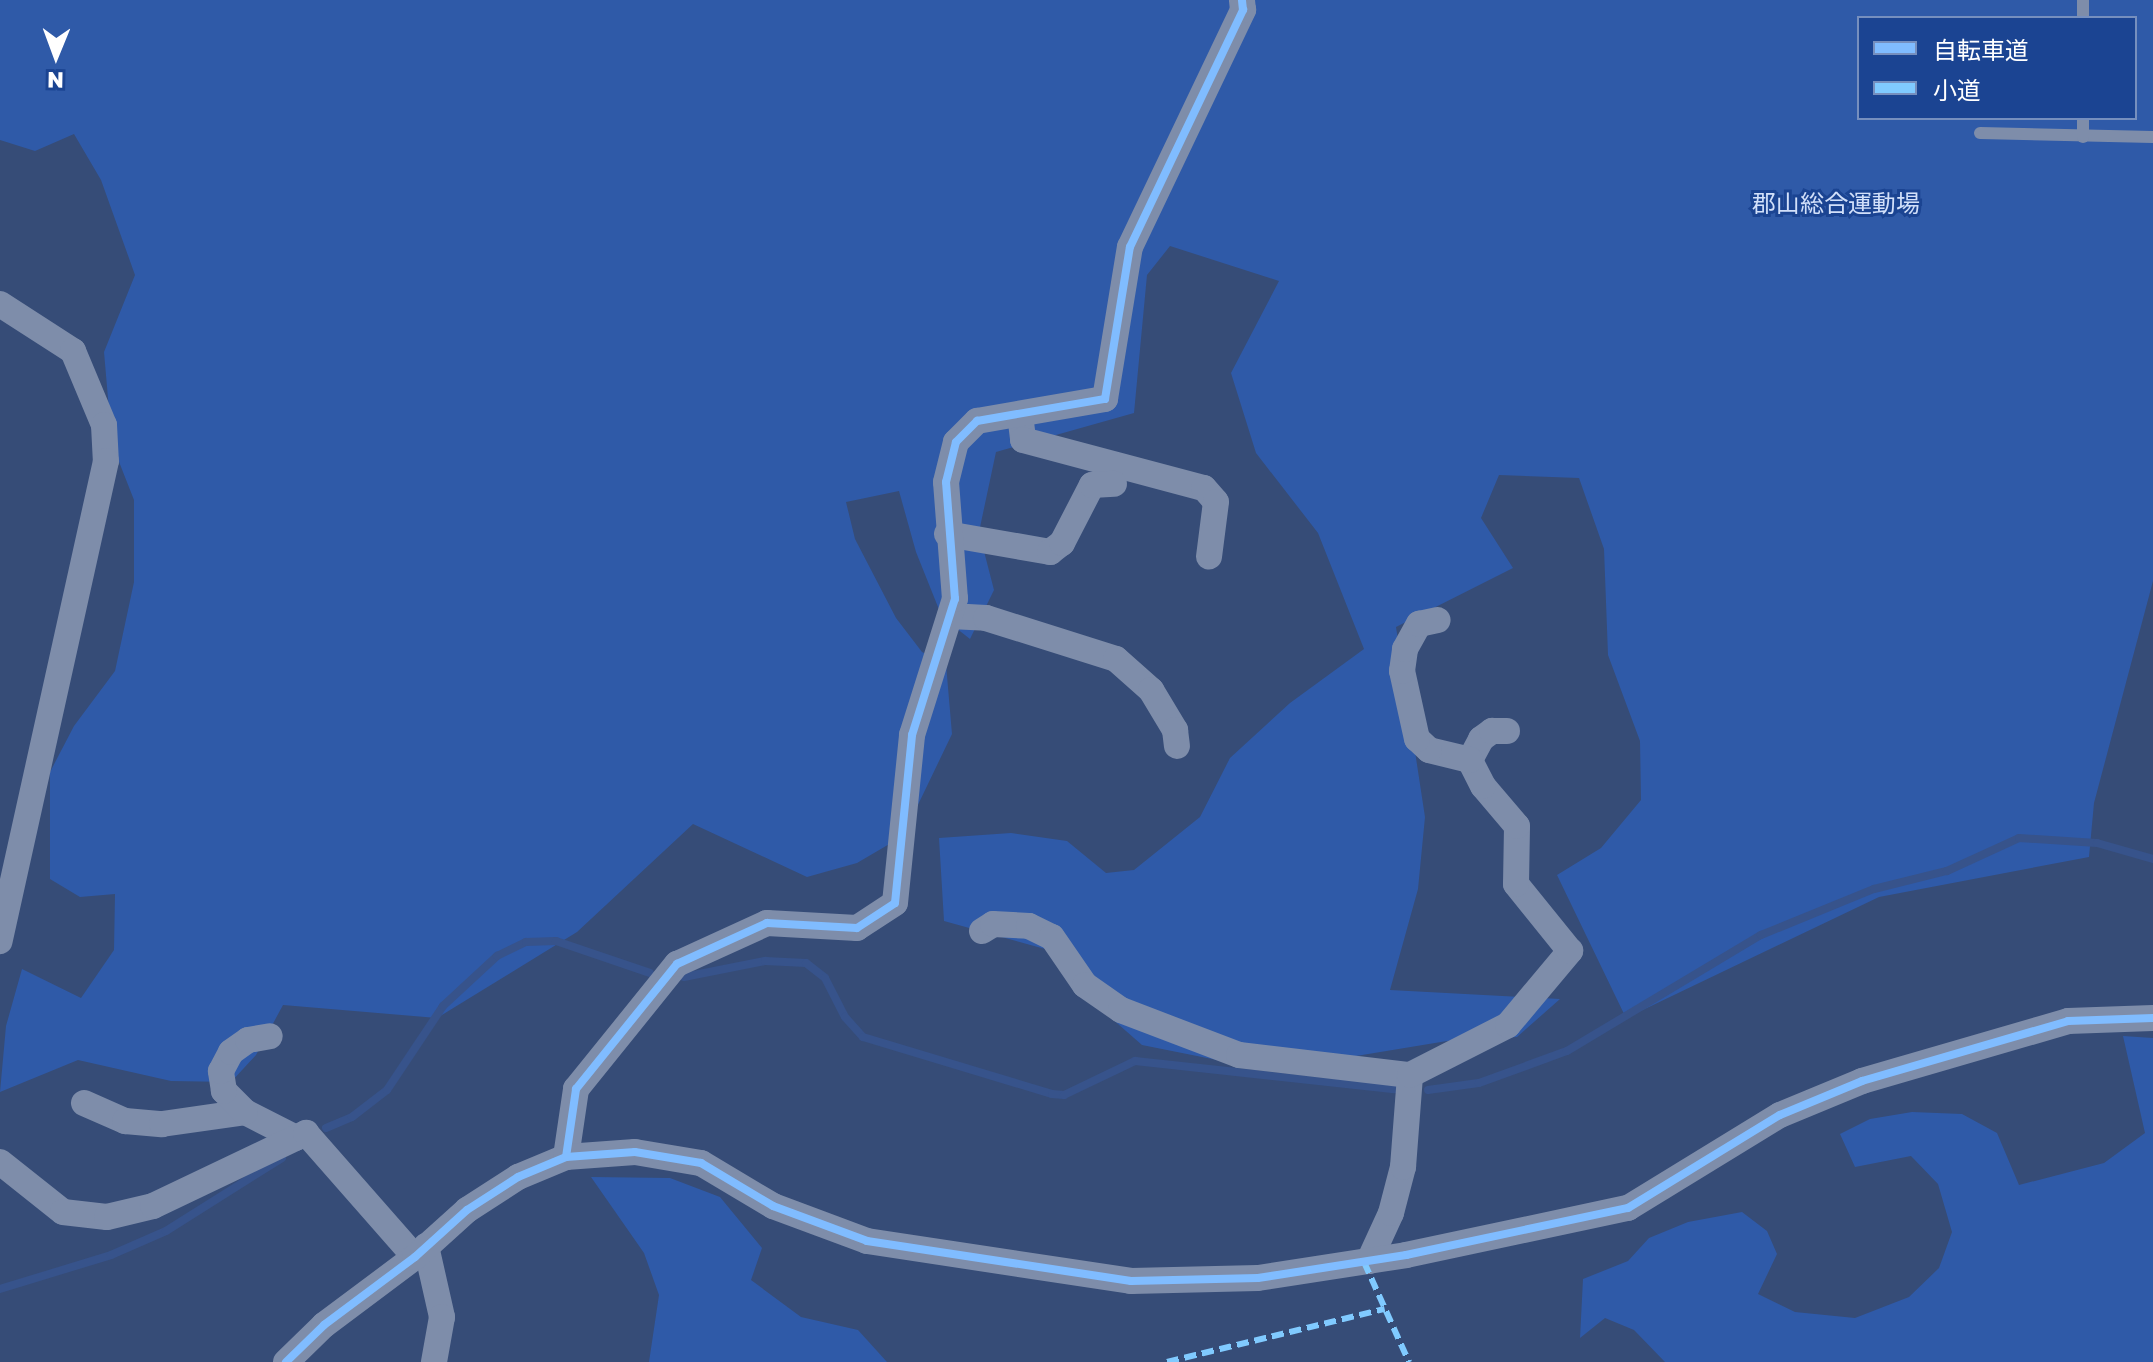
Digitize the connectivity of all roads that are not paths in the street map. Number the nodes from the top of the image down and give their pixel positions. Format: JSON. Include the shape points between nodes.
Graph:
{"nodes":[{"id":1,"x":1242,"y":0,"type":"edge"},
{"id":2,"x":2083,"y":120,"type":"edge"},
{"id":3,"x":1980,"y":133,"type":"dead end"},
{"id":4,"x":2083,"y":137,"type":"junction"},
{"id":5,"x":2153,"y":137,"type":"edge"},
{"id":6,"x":0,"y":304,"type":"edge"},
{"id":7,"x":1020,"y":414,"type":"junction"},
{"id":8,"x":1114,"y":484,"type":"dead end"},
{"id":9,"x":947,"y":534,"type":"junction"},
{"id":10,"x":1209,"y":557,"type":"dead end"},
{"id":11,"x":950,"y":616,"type":"junction"},
{"id":12,"x":1438,"y":620,"type":"dead end"},
{"id":13,"x":1507,"y":731,"type":"dead end"},
{"id":14,"x":1177,"y":746,"type":"dead end"},
{"id":15,"x":1470,"y":760,"type":"junction"},
{"id":16,"x":982,"y":931,"type":"dead end"},
{"id":17,"x":0,"y":941,"type":"edge"},
{"id":18,"x":2153,"y":1018,"type":"edge"},
{"id":19,"x":270,"y":1036,"type":"dead end"},
{"id":20,"x":1410,"y":1075,"type":"junction"},
{"id":21,"x":84,"y":1103,"type":"dead end"},
{"id":22,"x":245,"y":1112,"type":"junction"},
{"id":23,"x":296,"y":1138,"type":"junction"},
{"id":24,"x":566,"y":1157,"type":"junction"},
{"id":25,"x":0,"y":1162,"type":"edge"},
{"id":26,"x":420,"y":1252,"type":"junction"},
{"id":27,"x":1369,"y":1261,"type":"junction"},
{"id":28,"x":286,"y":1362,"type":"edge"},
{"id":29,"x":434,"y":1362,"type":"edge"}],
"edges":[{"from":1,"to":7,"type":"street","via":[[1243,10],[1130,247],[1105,399]]},
{"from":2,"to":4,"type":"lane"},
{"from":3,"to":4,"type":"lane"},
{"from":4,"to":5,"type":"lane"},
{"from":6,"to":17,"type":"street","via":[[73,351],[104,425],[106,461]]},
{"from":7,"to":9,"type":"street","via":[[977,421],[956,442],[946,482]]},
{"from":7,"to":10,"type":"street","via":[[1023,440],[1204,488],[1216,502]]},
{"from":8,"to":9,"type":"street","via":[[1092,485],[1062,543],[1050,552]]},
{"from":9,"to":11,"type":"street","via":[[955,599]]},
{"from":11,"to":14,"type":"street","via":[[986,618],[1116,659],[1151,690],[1175,730]]},
{"from":11,"to":24,"type":"street","via":[[912,735],[895,903],[857,928],[767,923],[677,964],[576,1089]]},
{"from":12,"to":15,"type":"street","via":[[1419,624],[1405,649],[1402,671],[1408,707],[1417,739],[1429,750]]},
{"from":13,"to":15,"type":"street","via":[[1492,731],[1481,739]]},
{"from":15,"to":20,"type":"street","via":[[1483,786],[1517,826],[1516,884],[1570,951],[1508,1025]]},
{"from":16,"to":20,"type":"street","via":[[993,924],[1029,926],[1052,937],[1085,985],[1121,1010],[1239,1055]]},
{"from":18,"to":27,"type":"street","via":[[2068,1021],[1862,1081],[1780,1115],[1628,1208]]},
{"from":19,"to":22,"type":"street","via":[[248,1040],[231,1052],[221,1071],[224,1091]]},
{"from":20,"to":27,"type":"street","via":[[1403,1167],[1391,1213]]},
{"from":21,"to":22,"type":"street","via":[[125,1121],[162,1124]]},
{"from":22,"to":23,"type":"street"},
{"from":23,"to":25,"type":"street","via":[[153,1206],[107,1217],[63,1212]]},
{"from":23,"to":26,"type":"street","via":[[306,1133]]},
{"from":24,"to":26,"type":"street","via":[[518,1177]]},
{"from":24,"to":27,"type":"street","via":[[635,1152],[701,1163],[773,1206],[867,1241],[1131,1281],[1258,1278]]},
{"from":26,"to":28,"type":"street","via":[[324,1325]]},
{"from":26,"to":29,"type":"street","via":[[442,1317]]}]}
